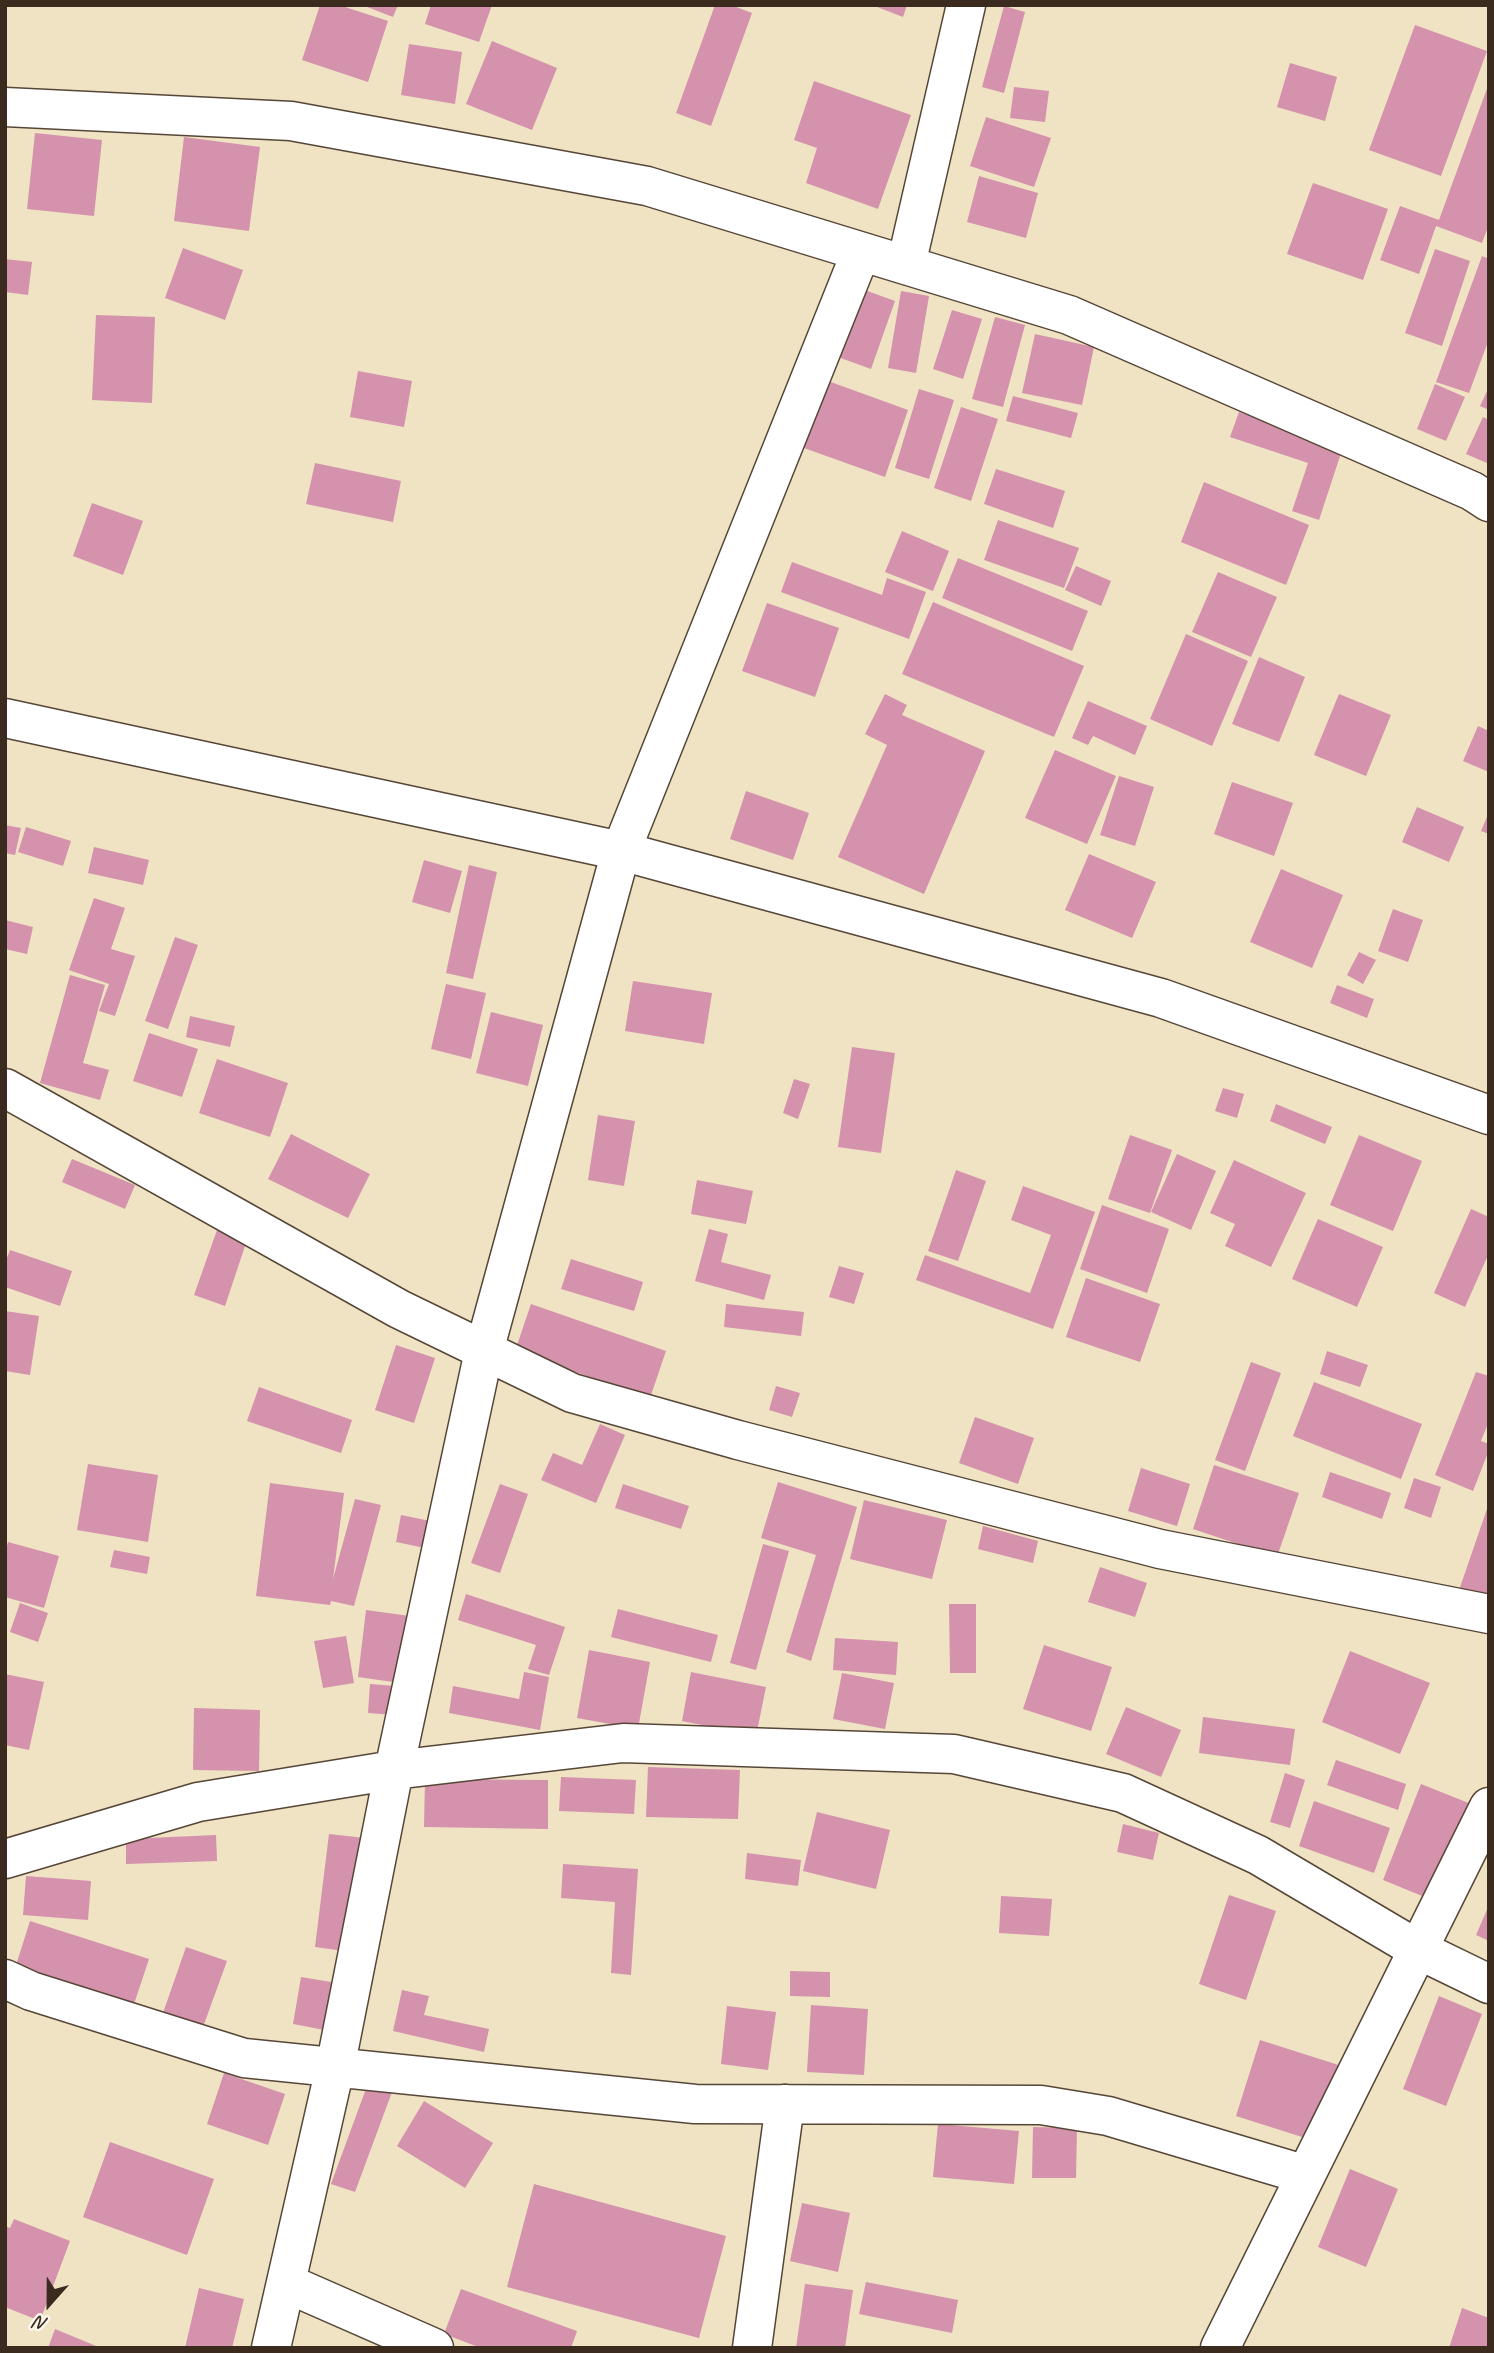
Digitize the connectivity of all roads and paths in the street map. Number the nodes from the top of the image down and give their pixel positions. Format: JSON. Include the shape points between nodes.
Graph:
{"nodes":[{"id":1,"x":966,"y":5,"type":"edge"},
{"id":2,"x":5,"y":107,"type":"edge"},
{"id":3,"x":861,"y":252,"type":"junction"},
{"id":4,"x":906,"y":265,"type":"junction"},
{"id":5,"x":1489,"y":502,"type":"edge"},
{"id":6,"x":5,"y":718,"type":"edge"},
{"id":7,"x":621,"y":851,"type":"junction"},
{"id":8,"x":5,"y":1088,"type":"edge"},
{"id":9,"x":1489,"y":1115,"type":"edge"},
{"id":10,"x":484,"y":1351,"type":"junction"},
{"id":11,"x":1489,"y":1614,"type":"edge"},
{"id":12,"x":394,"y":1770,"type":"junction"},
{"id":13,"x":1489,"y":1807,"type":"edge"},
{"id":14,"x":5,"y":1859,"type":"edge"},
{"id":15,"x":1417,"y":1950,"type":"junction"},
{"id":16,"x":5,"y":1979,"type":"edge"},
{"id":17,"x":1489,"y":1984,"type":"edge"},
{"id":18,"x":335,"y":2068,"type":"junction"},
{"id":19,"x":785,"y":2104,"type":"junction"},
{"id":20,"x":1306,"y":2175,"type":"junction"},
{"id":21,"x":286,"y":2283,"type":"junction"},
{"id":22,"x":271,"y":2348,"type":"edge"},
{"id":23,"x":434,"y":2348,"type":"edge"},
{"id":24,"x":752,"y":2348,"type":"edge"},
{"id":25,"x":1220,"y":2348,"type":"edge"}],
"edges":[{"from":1,"to":4,"type":"street"},
{"from":2,"to":3,"type":"street","via":[[291,121],[647,186]]},
{"from":3,"to":4,"type":"street"},
{"from":3,"to":7,"type":"street"},
{"from":4,"to":5,"type":"street","via":[[1069,315]]},
{"from":6,"to":7,"type":"street"},
{"from":7,"to":9,"type":"street","via":[[1160,998]]},
{"from":7,"to":10,"type":"street"},
{"from":8,"to":10,"type":"street","via":[[400,1310]]},
{"from":10,"to":11,"type":"street","via":[[572,1393],[752,1443],[1160,1549]]},
{"from":10,"to":12,"type":"street"},
{"from":12,"to":14,"type":"street","via":[[198,1802]]},
{"from":12,"to":15,"type":"street","via":[[623,1743],[954,1754],[1123,1793],[1258,1855]]},
{"from":12,"to":18,"type":"street"},
{"from":13,"to":15,"type":"street"},
{"from":15,"to":17,"type":"street"},
{"from":15,"to":20,"type":"street"},
{"from":16,"to":18,"type":"street","via":[[244,2058]]},
{"from":18,"to":19,"type":"street","via":[[695,2104]]},
{"from":18,"to":21,"type":"street"},
{"from":19,"to":20,"type":"street","via":[[1041,2105],[1108,2116]]},
{"from":19,"to":24,"type":"street"},
{"from":20,"to":25,"type":"street"},
{"from":21,"to":22,"type":"street"},
{"from":21,"to":23,"type":"street"}]}
